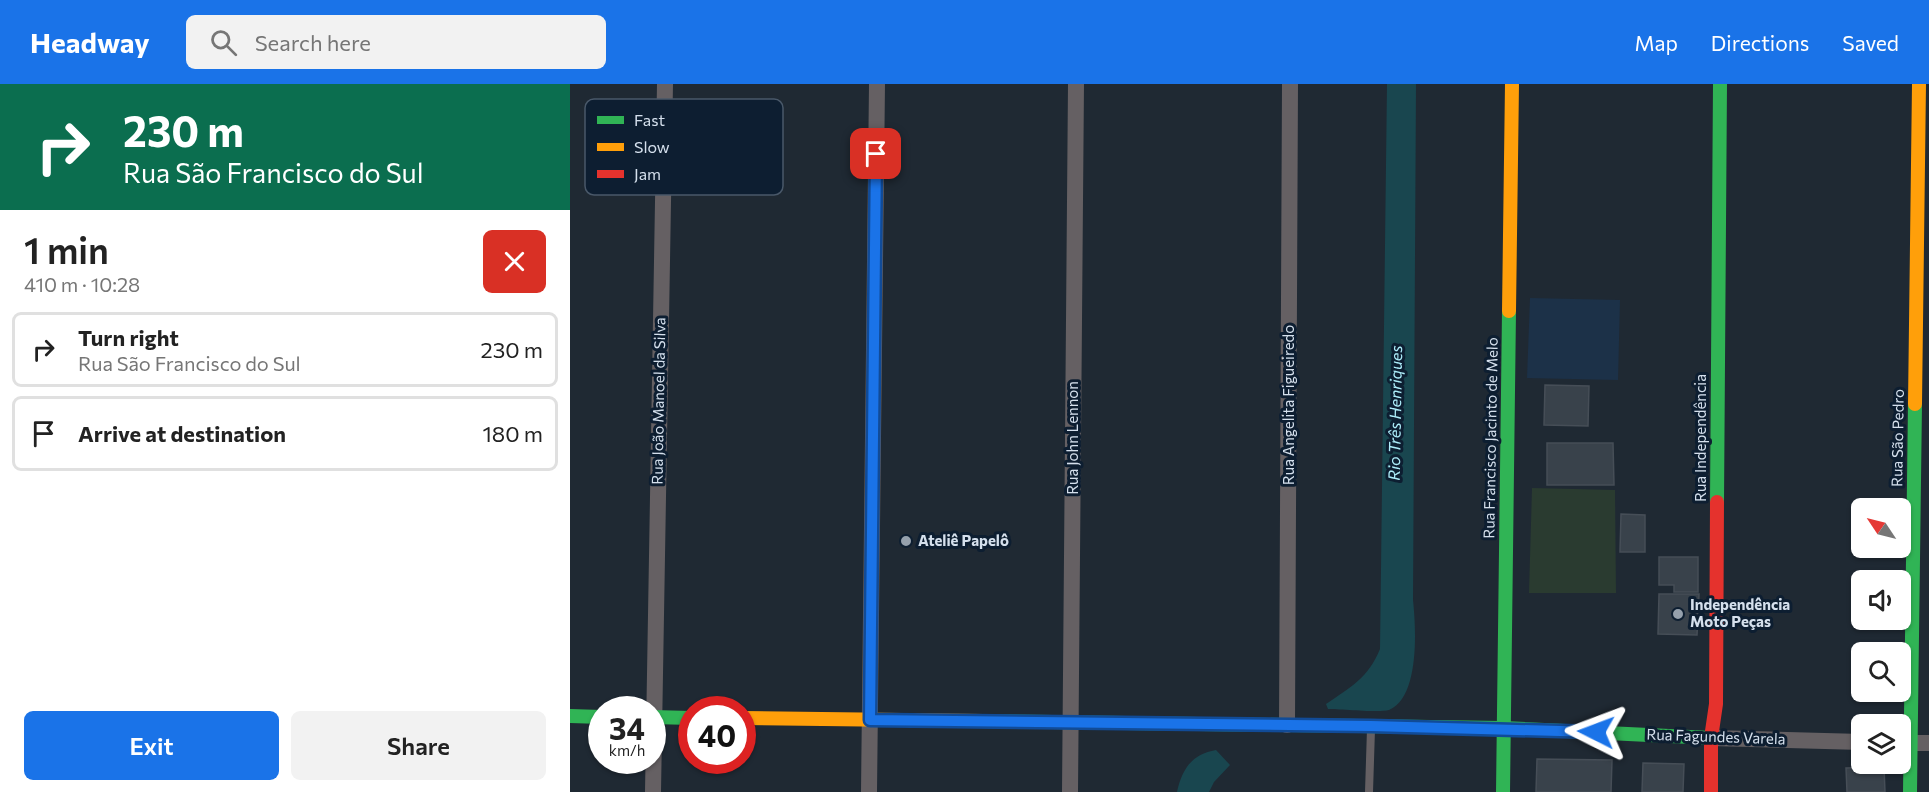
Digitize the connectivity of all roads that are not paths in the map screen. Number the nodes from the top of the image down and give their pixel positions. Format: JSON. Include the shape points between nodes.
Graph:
{"nodes":[{"id":1,"x":665,"y":84,"type":"edge"},
{"id":2,"x":877,"y":84,"type":"edge"},
{"id":3,"x":1076,"y":84,"type":"edge"},
{"id":4,"x":1290,"y":84,"type":"edge"},
{"id":5,"x":1512,"y":84,"type":"edge"},
{"id":6,"x":1720,"y":84,"type":"edge"},
{"id":7,"x":1919,"y":84,"type":"edge"},
{"id":8,"x":665,"y":99,"type":"edge"},
{"id":9,"x":663,"y":195,"type":"edge"},
{"id":10,"x":653,"y":696,"type":"edge"},
{"id":11,"x":1906,"y":714,"type":"edge"},
{"id":12,"x":570,"y":716,"type":"edge"},
{"id":13,"x":588,"y":717,"type":"edge"},
{"id":14,"x":756,"y":718,"type":"edge"},
{"id":15,"x":870,"y":720,"type":"junction"},
{"id":16,"x":1070,"y":722,"type":"junction"},
{"id":17,"x":1287,"y":725,"type":"junction"},
{"id":18,"x":1371,"y":726,"type":"junction"},
{"id":19,"x":1503,"y":728,"type":"junction"},
{"id":20,"x":1711,"y":738,"type":"junction"},
{"id":21,"x":1851,"y":742,"type":"edge"},
{"id":22,"x":1911,"y":743,"type":"edge"},
{"id":23,"x":1929,"y":743,"type":"edge"},
{"id":24,"x":652,"y":774,"type":"edge"},
{"id":25,"x":1908,"y":774,"type":"edge"},
{"id":26,"x":652,"y":792,"type":"edge"},
{"id":27,"x":869,"y":792,"type":"edge"},
{"id":28,"x":1070,"y":792,"type":"edge"},
{"id":29,"x":1369,"y":792,"type":"edge"},
{"id":30,"x":1503,"y":792,"type":"edge"},
{"id":31,"x":1711,"y":792,"type":"edge"},
{"id":32,"x":1910,"y":792,"type":"edge"}],
"edges":[{"from":1,"to":8,"type":"street","name":"Rua João Manoel da Silva"},
{"from":2,"to":15,"type":"street"},
{"from":3,"to":16,"type":"street","name":"Rua John Lennon"},
{"from":4,"to":17,"type":"street","name":"Rua Angelita Figueiredo"},
{"from":5,"to":19,"type":"street","name":"Rua Francisco Jacinto de Melo"},
{"from":6,"to":20,"type":"street","name":"Rua Independência","via":[[1716,704]]},
{"from":7,"to":11,"type":"street","name":"Rua São Pedro"},
{"from":9,"to":10,"type":"street","name":"Rua João Manoel da Silva"},
{"from":12,"to":13,"type":"street"},
{"from":14,"to":15,"type":"street","name":"Rua Fagundes Varela"},
{"from":15,"to":16,"type":"street","name":"Rua Fagundes Varela"},
{"from":15,"to":27,"type":"street"},
{"from":16,"to":17,"type":"street","name":"Rua Fagundes Varela"},
{"from":16,"to":28,"type":"street","name":"Rua John Lennon"},
{"from":17,"to":18,"type":"street","name":"Rua Fagundes Varela"},
{"from":18,"to":19,"type":"street","name":"Rua Fagundes Varela"},
{"from":18,"to":29,"type":"lane"},
{"from":19,"to":20,"type":"street","name":"Rua Fagundes Varela"},
{"from":19,"to":30,"type":"street","name":"Rua Francisco Jacinto de Melo"},
{"from":20,"to":21,"type":"street","name":"Rua Fagundes Varela"},
{"from":20,"to":31,"type":"street","name":"Rua Independência"},
{"from":22,"to":23,"type":"street"},
{"from":24,"to":26,"type":"street","name":"Rua João Manoel da Silva"},
{"from":25,"to":32,"type":"street","name":"Rua São Pedro"}]}
